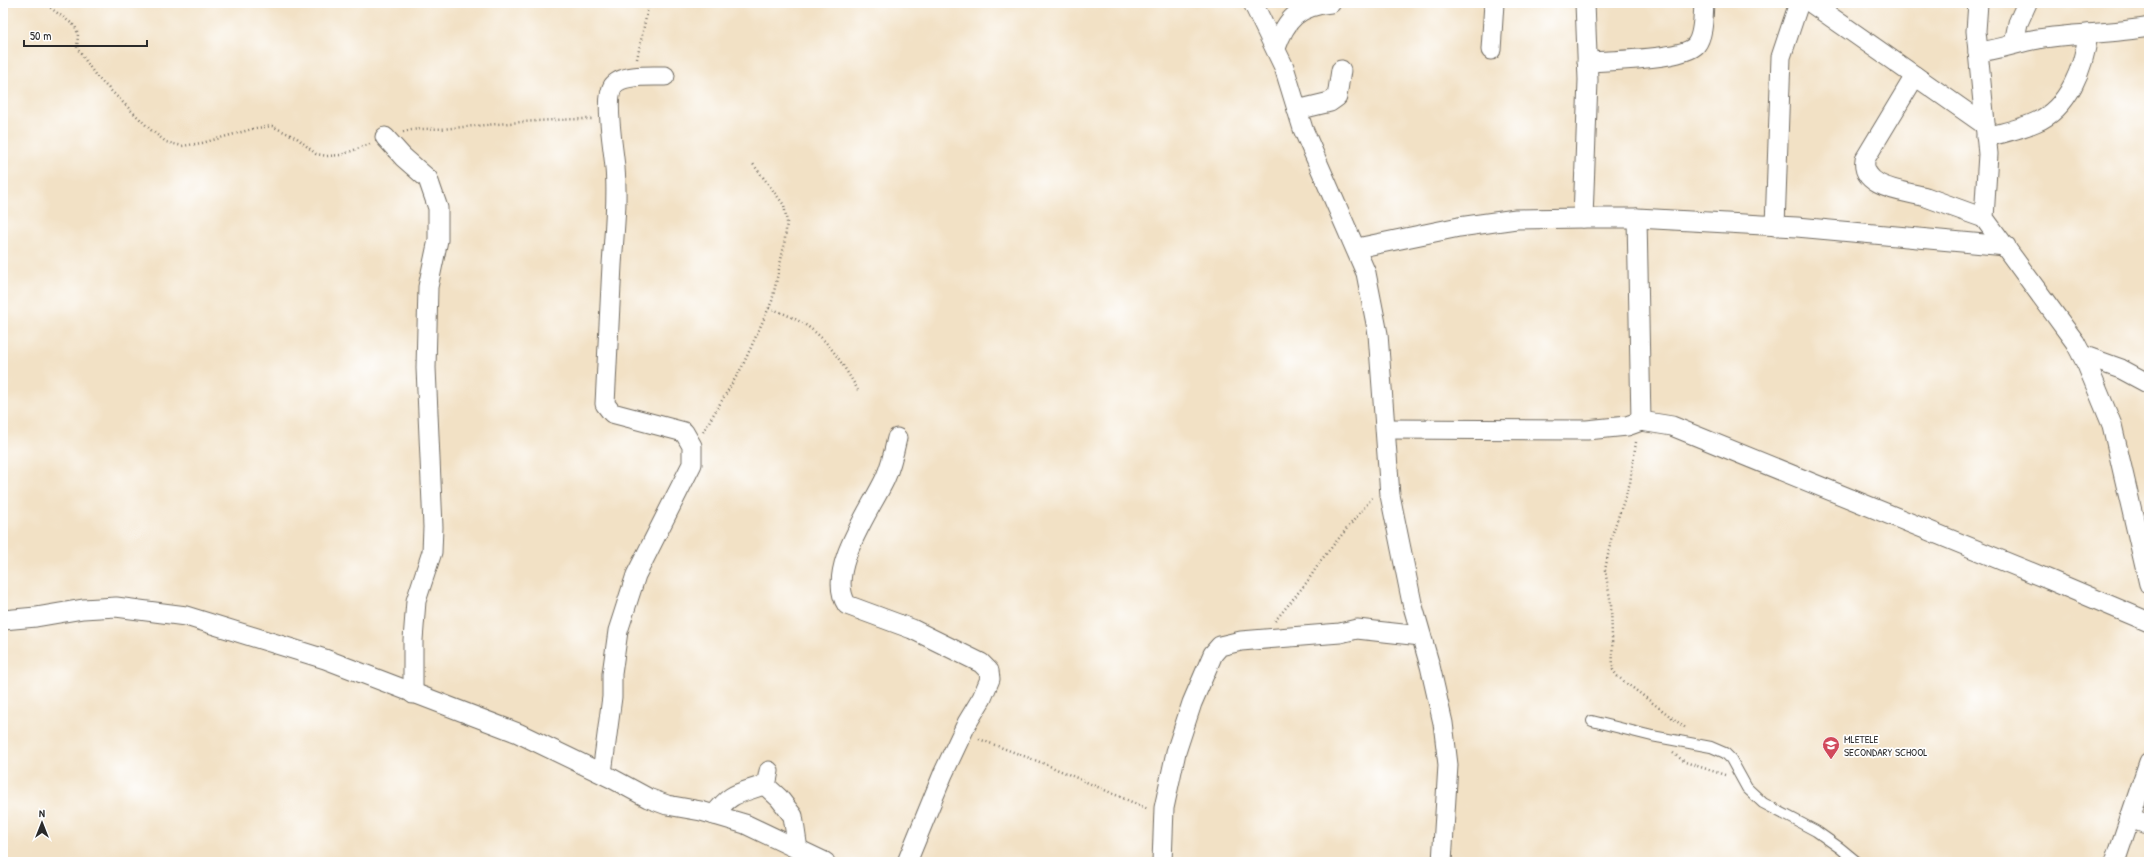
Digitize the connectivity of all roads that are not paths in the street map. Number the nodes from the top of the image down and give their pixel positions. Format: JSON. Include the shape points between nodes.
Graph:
{"nodes":[{"id":1,"x":1253,"y":3,"type":"edge"},
{"id":2,"x":1331,"y":3,"type":"edge"},
{"id":3,"x":1494,"y":3,"type":"edge"},
{"id":4,"x":1585,"y":3,"type":"edge"},
{"id":5,"x":1704,"y":3,"type":"edge"},
{"id":6,"x":1799,"y":3,"type":"edge"},
{"id":7,"x":1810,"y":3,"type":"edge"},
{"id":8,"x":1978,"y":3,"type":"edge"},
{"id":9,"x":2027,"y":3,"type":"edge"},
{"id":10,"x":2149,"y":27,"type":"edge"},
{"id":11,"x":2088,"y":34,"type":"junction"},
{"id":12,"x":2014,"y":44,"type":"junction"},
{"id":13,"x":1276,"y":48,"type":"junction"},
{"id":14,"x":1491,"y":50,"type":"dead end"},
{"id":15,"x":1978,"y":52,"type":"junction"},
{"id":16,"x":1587,"y":62,"type":"junction"},
{"id":17,"x":1341,"y":70,"type":"dead end"},
{"id":18,"x":665,"y":76,"type":"dead end"},
{"id":19,"x":1915,"y":76,"type":"junction"},
{"id":20,"x":1297,"y":110,"type":"junction"},
{"id":21,"x":1985,"y":131,"type":"junction"},
{"id":22,"x":385,"y":137,"type":"road end"},
{"id":23,"x":1583,"y":218,"type":"junction"},
{"id":24,"x":1637,"y":218,"type":"junction"},
{"id":25,"x":1984,"y":218,"type":"junction"},
{"id":26,"x":1775,"y":226,"type":"junction"},
{"id":27,"x":2006,"y":246,"type":"junction"},
{"id":28,"x":1357,"y":248,"type":"junction"},
{"id":29,"x":2082,"y":355,"type":"junction"},
{"id":30,"x":2149,"y":384,"type":"edge"},
{"id":31,"x":1639,"y":422,"type":"junction"},
{"id":32,"x":1386,"y":429,"type":"junction"},
{"id":33,"x":897,"y":438,"type":"dead end"},
{"id":34,"x":2149,"y":584,"type":"edge"},
{"id":35,"x":3,"y":620,"type":"edge"},
{"id":36,"x":2149,"y":622,"type":"edge"},
{"id":37,"x":1421,"y":636,"type":"junction"},
{"id":38,"x":413,"y":694,"type":"junction"},
{"id":39,"x":1592,"y":721,"type":"dead end"},
{"id":40,"x":2149,"y":762,"type":"edge"},
{"id":41,"x":602,"y":773,"type":"junction"},
{"id":42,"x":714,"y":815,"type":"junction"},
{"id":43,"x":2130,"y":818,"type":"junction"},
{"id":44,"x":2149,"y":825,"type":"edge"},
{"id":45,"x":798,"y":850,"type":"junction"},
{"id":46,"x":824,"y":862,"type":"edge"},
{"id":47,"x":907,"y":862,"type":"edge"},
{"id":48,"x":1162,"y":862,"type":"edge"},
{"id":49,"x":1442,"y":862,"type":"edge"},
{"id":50,"x":1857,"y":862,"type":"edge"},
{"id":51,"x":2116,"y":862,"type":"edge"}],
"edges":[{"from":1,"to":13,"type":"street"},
{"from":2,"to":13,"type":"street","via":[[1305,10],[1294,16],[1283,28]]},
{"from":3,"to":14,"type":"street"},
{"from":4,"to":16,"type":"street"},
{"from":5,"to":16,"type":"street","via":[[1700,38],[1696,46],[1684,52],[1664,56]]},
{"from":6,"to":26,"type":"street","via":[[1781,57]]},
{"from":7,"to":19,"type":"street"},
{"from":8,"to":15,"type":"street"},
{"from":9,"to":12,"type":"street","via":[[2018,23]]},
{"from":10,"to":11,"type":"street","via":[[2124,32]]},
{"from":11,"to":12,"type":"street"},
{"from":11,"to":21,"type":"street","via":[[2082,68],[2061,103],[2037,122]]},
{"from":12,"to":15,"type":"street"},
{"from":13,"to":20,"type":"street"},
{"from":15,"to":21,"type":"street"},
{"from":16,"to":23,"type":"street"},
{"from":17,"to":20,"type":"street","via":[[1337,97],[1330,102]]},
{"from":18,"to":41,"type":"street","via":[[644,75],[628,78],[613,86],[610,119],[616,205],[605,404],[612,413],[684,432],[692,446],[692,464],[636,575],[618,631]]},
{"from":19,"to":21,"type":"street"},
{"from":19,"to":25,"type":"street","via":[[1864,159],[1865,172],[1890,189],[1924,197]]},
{"from":20,"to":28,"type":"street","via":[[1303,129]]},
{"from":21,"to":25,"type":"street","via":[[1988,154]]},
{"from":22,"to":38,"type":"street","via":[[428,179],[438,208],[438,240],[428,287],[426,368],[432,552],[416,601]]},
{"from":23,"to":24,"type":"street"},
{"from":23,"to":28,"type":"street","via":[[1516,219],[1459,227]]},
{"from":24,"to":26,"type":"street"},
{"from":24,"to":31,"type":"street"},
{"from":25,"to":27,"type":"street"},
{"from":26,"to":27,"type":"street"},
{"from":27,"to":29,"type":"street"},
{"from":28,"to":32,"type":"street","via":[[1366,273],[1378,334]]},
{"from":29,"to":30,"type":"street","via":[[2121,369]]},
{"from":29,"to":34,"type":"street","via":[[2112,425]]},
{"from":31,"to":32,"type":"street","via":[[1627,426],[1587,430]]},
{"from":31,"to":36,"type":"street","via":[[1672,426]]},
{"from":32,"to":37,"type":"street","via":[[1389,477],[1400,549]]},
{"from":33,"to":47,"type":"street","via":[[885,478],[851,546],[841,574],[842,598],[847,606],[912,629],[982,663],[989,671],[990,679],[943,774]]},
{"from":35,"to":38,"type":"street","via":[[116,607],[186,616],[325,659]]},
{"from":37,"to":48,"type":"street","via":[[1357,629],[1220,646],[1192,703],[1176,752],[1163,816]]},
{"from":37,"to":49,"type":"street","via":[[1443,723],[1448,765]]},
{"from":38,"to":41,"type":"street","via":[[518,733]]},
{"from":39,"to":50,"type":"lane","via":[[1703,745],[1725,753],[1747,788],[1763,803],[1816,831]]},
{"from":40,"to":43,"type":"street"},
{"from":41,"to":42,"type":"street","via":[[648,798],[667,805]]},
{"from":42,"to":45,"type":"street","via":[[745,824]]},
{"from":42,"to":45,"type":"street","via":[[733,794],[767,777],[793,816]]},
{"from":43,"to":44,"type":"street"},
{"from":43,"to":51,"type":"street"},
{"from":45,"to":46,"type":"street"}]}
